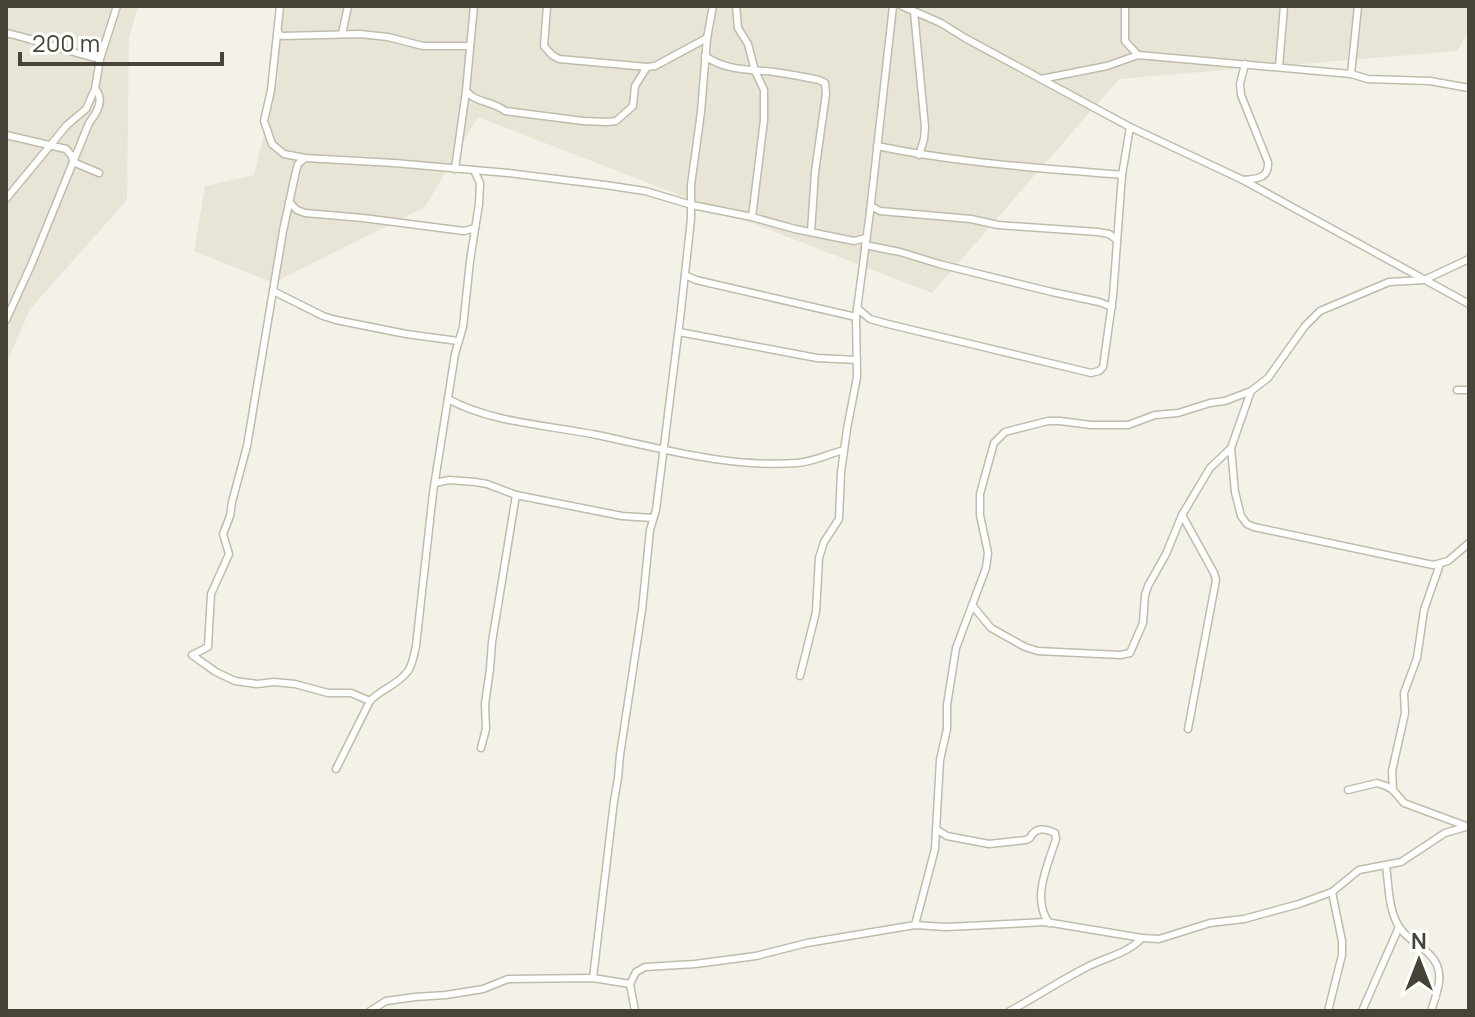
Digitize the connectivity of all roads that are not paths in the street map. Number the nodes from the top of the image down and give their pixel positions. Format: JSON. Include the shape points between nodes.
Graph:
{"nodes":[{"id":1,"x":117,"y":6,"type":"edge"},
{"id":2,"x":280,"y":6,"type":"edge"},
{"id":3,"x":348,"y":6,"type":"edge"},
{"id":4,"x":474,"y":6,"type":"edge"},
{"id":5,"x":547,"y":6,"type":"edge"},
{"id":6,"x":713,"y":6,"type":"edge"},
{"id":7,"x":736,"y":6,"type":"edge"},
{"id":8,"x":893,"y":6,"type":"edge"},
{"id":9,"x":902,"y":6,"type":"edge"},
{"id":10,"x":1125,"y":6,"type":"edge"},
{"id":11,"x":1284,"y":6,"type":"edge"},
{"id":12,"x":1358,"y":6,"type":"edge"},
{"id":13,"x":914,"y":11,"type":"junction"},
{"id":14,"x":278,"y":31,"type":"junction"},
{"id":15,"x":6,"y":33,"type":"edge"},
{"id":16,"x":342,"y":34,"type":"junction"},
{"id":17,"x":707,"y":38,"type":"junction"},
{"id":18,"x":470,"y":46,"type":"junction"},
{"id":19,"x":1138,"y":55,"type":"junction"},
{"id":20,"x":705,"y":56,"type":"junction"},
{"id":21,"x":100,"y":59,"type":"junction"},
{"id":22,"x":1245,"y":64,"type":"junction"},
{"id":23,"x":647,"y":67,"type":"junction"},
{"id":24,"x":1279,"y":67,"type":"junction"},
{"id":25,"x":755,"y":71,"type":"junction"},
{"id":26,"x":1351,"y":74,"type":"junction"},
{"id":27,"x":1041,"y":79,"type":"junction"},
{"id":28,"x":1469,"y":88,"type":"edge"},
{"id":29,"x":95,"y":89,"type":"junction"},
{"id":30,"x":466,"y":91,"type":"junction"},
{"id":31,"x":1130,"y":127,"type":"junction"},
{"id":32,"x":6,"y":135,"type":"edge"},
{"id":33,"x":51,"y":145,"type":"junction"},
{"id":34,"x":877,"y":146,"type":"junction"},
{"id":35,"x":919,"y":155,"type":"junction"},
{"id":36,"x":305,"y":158,"type":"junction"},
{"id":37,"x":73,"y":162,"type":"junction"},
{"id":38,"x":455,"y":169,"type":"junction"},
{"id":39,"x":474,"y":170,"type":"junction"},
{"id":40,"x":496,"y":172,"type":"junction"},
{"id":41,"x":99,"y":173,"type":"dead end"},
{"id":42,"x":1122,"y":175,"type":"junction"},
{"id":43,"x":1243,"y":180,"type":"junction"},
{"id":44,"x":480,"y":183,"type":"junction"},
{"id":45,"x":6,"y":199,"type":"edge"},
{"id":46,"x":289,"y":202,"type":"junction"},
{"id":47,"x":692,"y":205,"type":"junction"},
{"id":48,"x":871,"y":206,"type":"junction"},
{"id":49,"x":880,"y":211,"type":"junction"},
{"id":50,"x":752,"y":217,"type":"junction"},
{"id":51,"x":869,"y":217,"type":"junction"},
{"id":52,"x":475,"y":228,"type":"junction"},
{"id":53,"x":811,"y":232,"type":"junction"},
{"id":54,"x":1117,"y":240,"type":"junction"},
{"id":55,"x":854,"y":241,"type":"junction"},
{"id":56,"x":865,"y":245,"type":"junction"},
{"id":57,"x":1469,"y":259,"type":"edge"},
{"id":58,"x":685,"y":275,"type":"junction"},
{"id":59,"x":1424,"y":280,"type":"junction"},
{"id":60,"x":273,"y":291,"type":"junction"},
{"id":61,"x":1113,"y":294,"type":"junction"},
{"id":62,"x":1099,"y":302,"type":"junction"},
{"id":63,"x":1469,"y":304,"type":"edge"},
{"id":64,"x":857,"y":307,"type":"junction"},
{"id":65,"x":1112,"y":307,"type":"junction"},
{"id":66,"x":856,"y":317,"type":"junction"},
{"id":67,"x":6,"y":320,"type":"edge"},
{"id":68,"x":679,"y":332,"type":"junction"},
{"id":69,"x":458,"y":341,"type":"junction"},
{"id":70,"x":857,"y":360,"type":"junction"},
{"id":71,"x":1457,"y":390,"type":"dead end"},
{"id":72,"x":1469,"y":390,"type":"edge"},
{"id":73,"x":1251,"y":391,"type":"junction"},
{"id":74,"x":448,"y":399,"type":"junction"},
{"id":75,"x":1231,"y":448,"type":"junction"},
{"id":76,"x":662,"y":449,"type":"junction"},
{"id":77,"x":844,"y":450,"type":"junction"},
{"id":78,"x":435,"y":483,"type":"junction"},
{"id":79,"x":516,"y":495,"type":"junction"},
{"id":80,"x":1182,"y":515,"type":"junction"},
{"id":81,"x":653,"y":518,"type":"junction"},
{"id":82,"x":1469,"y":543,"type":"edge"},
{"id":83,"x":1440,"y":564,"type":"junction"},
{"id":84,"x":972,"y":605,"type":"junction"},
{"id":85,"x":800,"y":676,"type":"dead end"},
{"id":86,"x":370,"y":701,"type":"junction"},
{"id":87,"x":1188,"y":729,"type":"dead end"},
{"id":88,"x":481,"y":748,"type":"dead end"},
{"id":89,"x":336,"y":769,"type":"dead end"},
{"id":90,"x":1348,"y":790,"type":"dead end"},
{"id":91,"x":1393,"y":790,"type":"junction"},
{"id":92,"x":1468,"y":826,"type":"edge"},
{"id":93,"x":936,"y":829,"type":"junction"},
{"id":94,"x":1386,"y":866,"type":"junction"},
{"id":95,"x":1332,"y":892,"type":"junction"},
{"id":96,"x":1049,"y":923,"type":"junction"},
{"id":97,"x":915,"y":925,"type":"junction"},
{"id":98,"x":1399,"y":927,"type":"junction"},
{"id":99,"x":1142,"y":938,"type":"junction"},
{"id":100,"x":593,"y":978,"type":"junction"},
{"id":101,"x":630,"y":984,"type":"junction"},
{"id":102,"x":370,"y":1011,"type":"edge"},
{"id":103,"x":635,"y":1011,"type":"edge"},
{"id":104,"x":1010,"y":1011,"type":"edge"},
{"id":105,"x":1328,"y":1011,"type":"edge"},
{"id":106,"x":1362,"y":1011,"type":"edge"},
{"id":107,"x":1431,"y":1011,"type":"edge"}],
"edges":[{"from":1,"to":21,"type":"street"},
{"from":2,"to":14,"type":"street"},
{"from":3,"to":16,"type":"street"},
{"from":4,"to":18,"type":"street"},
{"from":5,"to":23,"type":"street","via":[[543,38],[552,55]]},
{"from":6,"to":17,"type":"street"},
{"from":7,"to":25,"type":"street","via":[[738,28]]},
{"from":8,"to":34,"type":"street"},
{"from":9,"to":13,"type":"street"},
{"from":10,"to":19,"type":"street","via":[[1125,41]]},
{"from":11,"to":24,"type":"street"},
{"from":12,"to":26,"type":"street"},
{"from":13,"to":27,"type":"street"},
{"from":13,"to":35,"type":"street","via":[[925,127]]},
{"from":14,"to":16,"type":"street","via":[[282,36]]},
{"from":14,"to":36,"type":"street","via":[[264,121],[272,144],[284,154]]},
{"from":15,"to":21,"type":"street"},
{"from":16,"to":18,"type":"street","via":[[423,46]]},
{"from":17,"to":20,"type":"street"},
{"from":17,"to":23,"type":"street"},
{"from":18,"to":30,"type":"street"},
{"from":19,"to":22,"type":"street"},
{"from":19,"to":27,"type":"street"},
{"from":20,"to":25,"type":"street","via":[[717,65]]},
{"from":20,"to":47,"type":"street"},
{"from":21,"to":29,"type":"street"},
{"from":22,"to":24,"type":"street"},
{"from":22,"to":43,"type":"street","via":[[1241,95],[1268,170],[1265,176]]},
{"from":23,"to":30,"type":"street","via":[[635,86],[633,106],[616,121],[505,111]]},
{"from":24,"to":26,"type":"street"},
{"from":25,"to":50,"type":"street","via":[[764,90],[764,120]]},
{"from":25,"to":53,"type":"street","via":[[825,83]]},
{"from":26,"to":28,"type":"street"},
{"from":27,"to":31,"type":"street"},
{"from":29,"to":33,"type":"street","via":[[86,109]]},
{"from":29,"to":37,"type":"street","via":[[100,100]]},
{"from":30,"to":38,"type":"street"},
{"from":31,"to":42,"type":"street"},
{"from":31,"to":43,"type":"street"},
{"from":32,"to":33,"type":"street"},
{"from":33,"to":37,"type":"street","via":[[66,149]]},
{"from":33,"to":45,"type":"street"},
{"from":34,"to":35,"type":"street"},
{"from":34,"to":48,"type":"street"},
{"from":35,"to":42,"type":"street"},
{"from":36,"to":38,"type":"street"},
{"from":36,"to":46,"type":"street","via":[[298,164]]},
{"from":37,"to":41,"type":"street"},
{"from":37,"to":67,"type":"street"},
{"from":38,"to":39,"type":"street"},
{"from":39,"to":40,"type":"street"},
{"from":39,"to":44,"type":"street"},
{"from":40,"to":44,"type":"street"},
{"from":40,"to":47,"type":"street","via":[[645,191]]},
{"from":42,"to":54,"type":"street"},
{"from":43,"to":59,"type":"street"},
{"from":44,"to":52,"type":"street"},
{"from":46,"to":52,"type":"street","via":[[305,213]]},
{"from":46,"to":60,"type":"street"},
{"from":47,"to":50,"type":"street"},
{"from":47,"to":58,"type":"street"},
{"from":48,"to":49,"type":"street"},
{"from":48,"to":51,"type":"street"},
{"from":49,"to":51,"type":"street"},
{"from":49,"to":54,"type":"street","via":[[1098,232]]},
{"from":50,"to":53,"type":"street"},
{"from":51,"to":56,"type":"street"},
{"from":52,"to":69,"type":"street"},
{"from":53,"to":55,"type":"street"},
{"from":54,"to":61,"type":"street"},
{"from":55,"to":56,"type":"street"},
{"from":55,"to":56,"type":"street"},
{"from":56,"to":62,"type":"street"},
{"from":56,"to":64,"type":"street"},
{"from":57,"to":59,"type":"street"},
{"from":58,"to":66,"type":"street"},
{"from":58,"to":68,"type":"street"},
{"from":59,"to":63,"type":"street"},
{"from":59,"to":73,"type":"street","via":[[1389,282],[1320,311],[1268,378]]},
{"from":60,"to":69,"type":"street","via":[[336,320]]},
{"from":60,"to":86,"type":"street","via":[[247,446],[223,534],[229,554],[211,594],[208,647],[192,655],[235,681],[295,684]]},
{"from":61,"to":62,"type":"street"},
{"from":61,"to":65,"type":"street"},
{"from":62,"to":65,"type":"street"},
{"from":64,"to":65,"type":"street","via":[[874,320],[1091,373],[1103,367]]},
{"from":64,"to":66,"type":"street"},
{"from":66,"to":70,"type":"street"},
{"from":68,"to":70,"type":"street","via":[[817,358]]},
{"from":68,"to":76,"type":"street"},
{"from":69,"to":74,"type":"street"},
{"from":70,"to":77,"type":"street"},
{"from":71,"to":72,"type":"street"},
{"from":73,"to":75,"type":"street"},
{"from":73,"to":84,"type":"street","via":[[1128,425],[1048,421],[1005,432],[994,443],[980,494],[988,553]]},
{"from":74,"to":76,"type":"street","via":[[514,420]]},
{"from":74,"to":78,"type":"street"},
{"from":75,"to":80,"type":"street","via":[[1210,468]]},
{"from":75,"to":83,"type":"street","via":[[1235,492],[1247,524]]},
{"from":76,"to":77,"type":"street","via":[[758,463],[799,463]]},
{"from":76,"to":81,"type":"street"},
{"from":77,"to":85,"type":"street","via":[[839,519],[819,558],[815,620]]},
{"from":78,"to":79,"type":"street","via":[[475,482]]},
{"from":78,"to":86,"type":"street","via":[[412,661],[400,679]]},
{"from":79,"to":81,"type":"street"},
{"from":79,"to":88,"type":"street"},
{"from":80,"to":84,"type":"street","via":[[1148,586],[1143,623],[1130,653],[1038,651],[991,628]]},
{"from":80,"to":87,"type":"street","via":[[1216,580]]},
{"from":81,"to":100,"type":"street"},
{"from":82,"to":83,"type":"street"},
{"from":83,"to":91,"type":"street","via":[[1404,693]]},
{"from":84,"to":93,"type":"street","via":[[956,648]]},
{"from":86,"to":89,"type":"street"},
{"from":90,"to":91,"type":"street","via":[[1377,783]]},
{"from":91,"to":92,"type":"street","via":[[1404,803]]},
{"from":92,"to":94,"type":"street"},
{"from":93,"to":96,"type":"street","via":[[947,836],[995,844],[1026,840],[1038,829],[1055,833],[1040,905]]},
{"from":93,"to":97,"type":"street"},
{"from":94,"to":95,"type":"street","via":[[1359,870]]},
{"from":94,"to":98,"type":"street"},
{"from":95,"to":99,"type":"street","via":[[1244,919],[1159,939]]},
{"from":95,"to":105,"type":"street","via":[[1342,955]]},
{"from":96,"to":97,"type":"street"},
{"from":96,"to":99,"type":"street"},
{"from":97,"to":101,"type":"street","via":[[756,956],[645,967]]},
{"from":98,"to":106,"type":"street"},
{"from":98,"to":107,"type":"street","via":[[1440,970]]},
{"from":99,"to":104,"type":"street"},
{"from":100,"to":101,"type":"street"},
{"from":100,"to":102,"type":"street","via":[[508,979],[483,989],[386,1001]]},
{"from":101,"to":103,"type":"street"}]}
